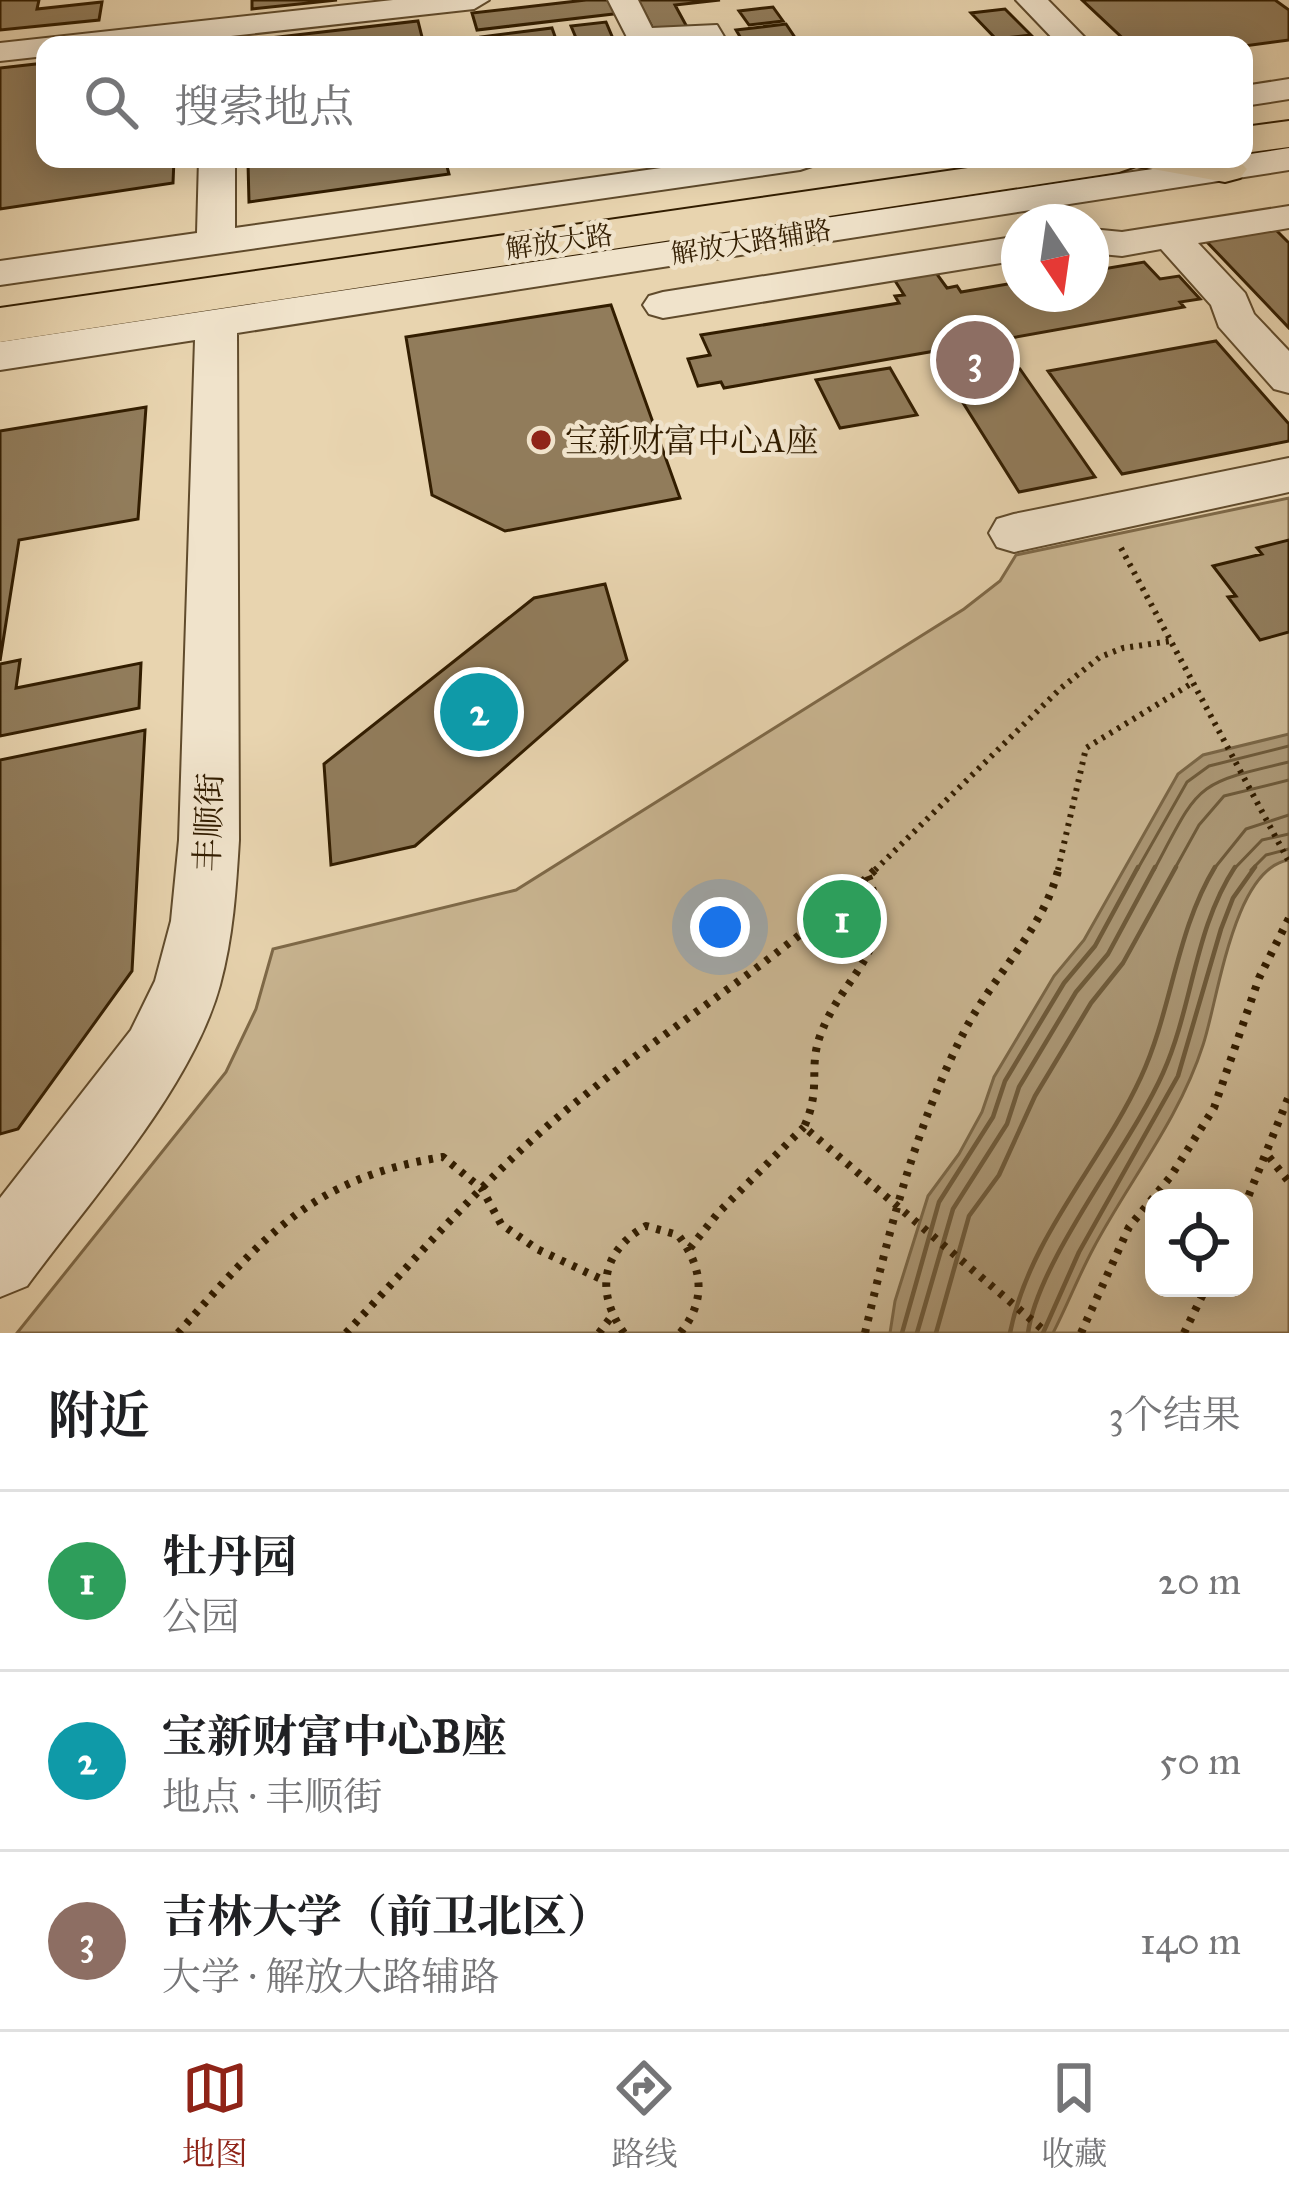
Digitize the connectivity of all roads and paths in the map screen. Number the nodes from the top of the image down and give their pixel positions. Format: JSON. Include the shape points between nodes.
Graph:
{"nodes":[{"id":1,"x":622,"y":0,"type":"edge"},
{"id":2,"x":1031,"y":0,"type":"edge"},
{"id":3,"x":453,"y":7,"type":"edge"},
{"id":4,"x":219,"y":24,"type":"edge"},
{"id":5,"x":132,"y":36,"type":"edge"},
{"id":6,"x":641,"y":36,"type":"edge"},
{"id":7,"x":660,"y":36,"type":"edge"},
{"id":8,"x":709,"y":36,"type":"edge"},
{"id":9,"x":1068,"y":36,"type":"edge"},
{"id":10,"x":36,"y":48,"type":"edge"},
{"id":11,"x":0,"y":52,"type":"edge"},
{"id":12,"x":1289,"y":89,"type":"edge"},
{"id":13,"x":1253,"y":94,"type":"edge"},
{"id":14,"x":1289,"y":114,"type":"edge"},
{"id":15,"x":1253,"y":119,"type":"edge"},
{"id":16,"x":1289,"y":134,"type":"edge"},
{"id":17,"x":1253,"y":148,"type":"edge"},
{"id":18,"x":1253,"y":156,"type":"edge"},
{"id":19,"x":1289,"y":159,"type":"edge"},
{"id":20,"x":217,"y":168,"type":"edge"},
{"id":21,"x":732,"y":168,"type":"edge"},
{"id":22,"x":872,"y":168,"type":"edge"},
{"id":23,"x":1058,"y":168,"type":"edge"},
{"id":24,"x":1162,"y":168,"type":"edge"},
{"id":25,"x":516,"y":199,"type":"junction"},
{"id":26,"x":773,"y":210,"type":"junction"},
{"id":27,"x":1289,"y":217,"type":"edge"},
{"id":28,"x":1170,"y":236,"type":"junction"},
{"id":29,"x":216,"y":242,"type":"junction"},
{"id":30,"x":1109,"y":243,"type":"edge"},
{"id":31,"x":722,"y":246,"type":"junction"},
{"id":32,"x":1001,"y":251,"type":"edge"},
{"id":33,"x":0,"y":273,"type":"edge"},
{"id":34,"x":0,"y":301,"type":"edge"},
{"id":35,"x":663,"y":305,"type":"dead end"},
{"id":36,"x":216,"y":324,"type":"junction"},
{"id":37,"x":0,"y":325,"type":"edge"},
{"id":38,"x":0,"y":356,"type":"edge"},
{"id":39,"x":1289,"y":378,"type":"edge"},
{"id":40,"x":1289,"y":475,"type":"edge"},
{"id":41,"x":1104,"y":514,"type":"junction"},
{"id":42,"x":1014,"y":533,"type":"dead end"},
{"id":43,"x":1171,"y":641,"type":"junction"},
{"id":44,"x":1194,"y":682,"type":"junction"},
{"id":45,"x":1289,"y":862,"type":"edge"},
{"id":46,"x":868,"y":875,"type":"junction"},
{"id":47,"x":1289,"y":918,"type":"edge"},
{"id":48,"x":1289,"y":1096,"type":"edge"},
{"id":49,"x":804,"y":1127,"type":"junction"},
{"id":50,"x":1268,"y":1156,"type":"junction"},
{"id":51,"x":1289,"y":1182,"type":"edge"},
{"id":52,"x":482,"y":1189,"type":"junction"},
{"id":53,"x":1252,"y":1189,"type":"edge"},
{"id":54,"x":895,"y":1205,"type":"junction"},
{"id":55,"x":690,"y":1249,"type":"junction"},
{"id":56,"x":0,"y":1259,"type":"edge"},
{"id":57,"x":603,"y":1280,"type":"junction"},
{"id":58,"x":1202,"y":1297,"type":"edge"},
{"id":59,"x":611,"y":1317,"type":"junction"},
{"id":60,"x":178,"y":1333,"type":"edge"},
{"id":61,"x":346,"y":1333,"type":"edge"},
{"id":62,"x":599,"y":1333,"type":"edge"},
{"id":63,"x":624,"y":1333,"type":"edge"},
{"id":64,"x":680,"y":1333,"type":"edge"},
{"id":65,"x":865,"y":1333,"type":"edge"},
{"id":66,"x":1048,"y":1333,"type":"edge"},
{"id":67,"x":1081,"y":1333,"type":"edge"},
{"id":68,"x":1184,"y":1333,"type":"edge"}],
"edges":[{"from":1,"to":6,"type":"street"},
{"from":2,"to":9,"type":"street"},
{"from":3,"to":4,"type":"street"},
{"from":4,"to":5,"type":"street"},
{"from":7,"to":8,"type":"street"},
{"from":10,"to":11,"type":"street"},
{"from":12,"to":13,"type":"street"},
{"from":14,"to":15,"type":"main road"},
{"from":16,"to":17,"type":"main road"},
{"from":18,"to":19,"type":"street","name":"解放大路辅路"},
{"from":20,"to":29,"type":"street"},
{"from":21,"to":25,"type":"street"},
{"from":22,"to":25,"type":"main road","name":"解放大路"},
{"from":23,"to":26,"type":"main road","name":"解放大路"},
{"from":24,"to":31,"type":"street","name":"解放大路辅路"},
{"from":25,"to":29,"type":"street"},
{"from":25,"to":34,"type":"main road","name":"解放大路"},
{"from":26,"to":31,"type":"main road"},
{"from":26,"to":37,"type":"main road","name":"解放大路"},
{"from":27,"to":28,"type":"street"},
{"from":28,"to":30,"type":"street"},
{"from":28,"to":39,"type":"street"},
{"from":29,"to":33,"type":"street"},
{"from":31,"to":36,"type":"street","name":"解放大路辅路"},
{"from":32,"to":35,"type":"street"},
{"from":36,"to":38,"type":"street","name":"解放大路辅路"},
{"from":36,"to":56,"type":"street","name":"丰顺街","via":[[203,921],[185,990],[155,1054]]},
{"from":40,"to":41,"type":"street"},
{"from":41,"to":42,"type":"street"},
{"from":41,"to":43,"type":"path"},
{"from":43,"to":44,"type":"path"},
{"from":43,"to":46,"type":"path","via":[[1100,657]]},
{"from":44,"to":45,"type":"path"},
{"from":44,"to":54,"type":"path","via":[[1086,748],[1052,897],[963,1033]]},
{"from":46,"to":49,"type":"path","via":[[881,928],[818,1042],[817,1097]]},
{"from":46,"to":52,"type":"path","via":[[577,1100]]},
{"from":47,"to":67,"type":"path","via":[[1214,1108],[1129,1227]]},
{"from":48,"to":50,"type":"path"},
{"from":49,"to":54,"type":"path"},
{"from":49,"to":55,"type":"path"},
{"from":50,"to":51,"type":"path"},
{"from":50,"to":53,"type":"path"},
{"from":52,"to":57,"type":"path","via":[[501,1224]]},
{"from":52,"to":60,"type":"path","via":[[443,1157],[345,1178],[267,1234]]},
{"from":52,"to":61,"type":"path"},
{"from":54,"to":65,"type":"path"},
{"from":54,"to":66,"type":"path"},
{"from":55,"to":57,"type":"path","via":[[678,1235],[646,1226],[616,1244]]},
{"from":55,"to":64,"type":"path","via":[[700,1287]]},
{"from":57,"to":59,"type":"path"},
{"from":58,"to":68,"type":"path"},
{"from":59,"to":62,"type":"path"},
{"from":59,"to":63,"type":"path"}]}
